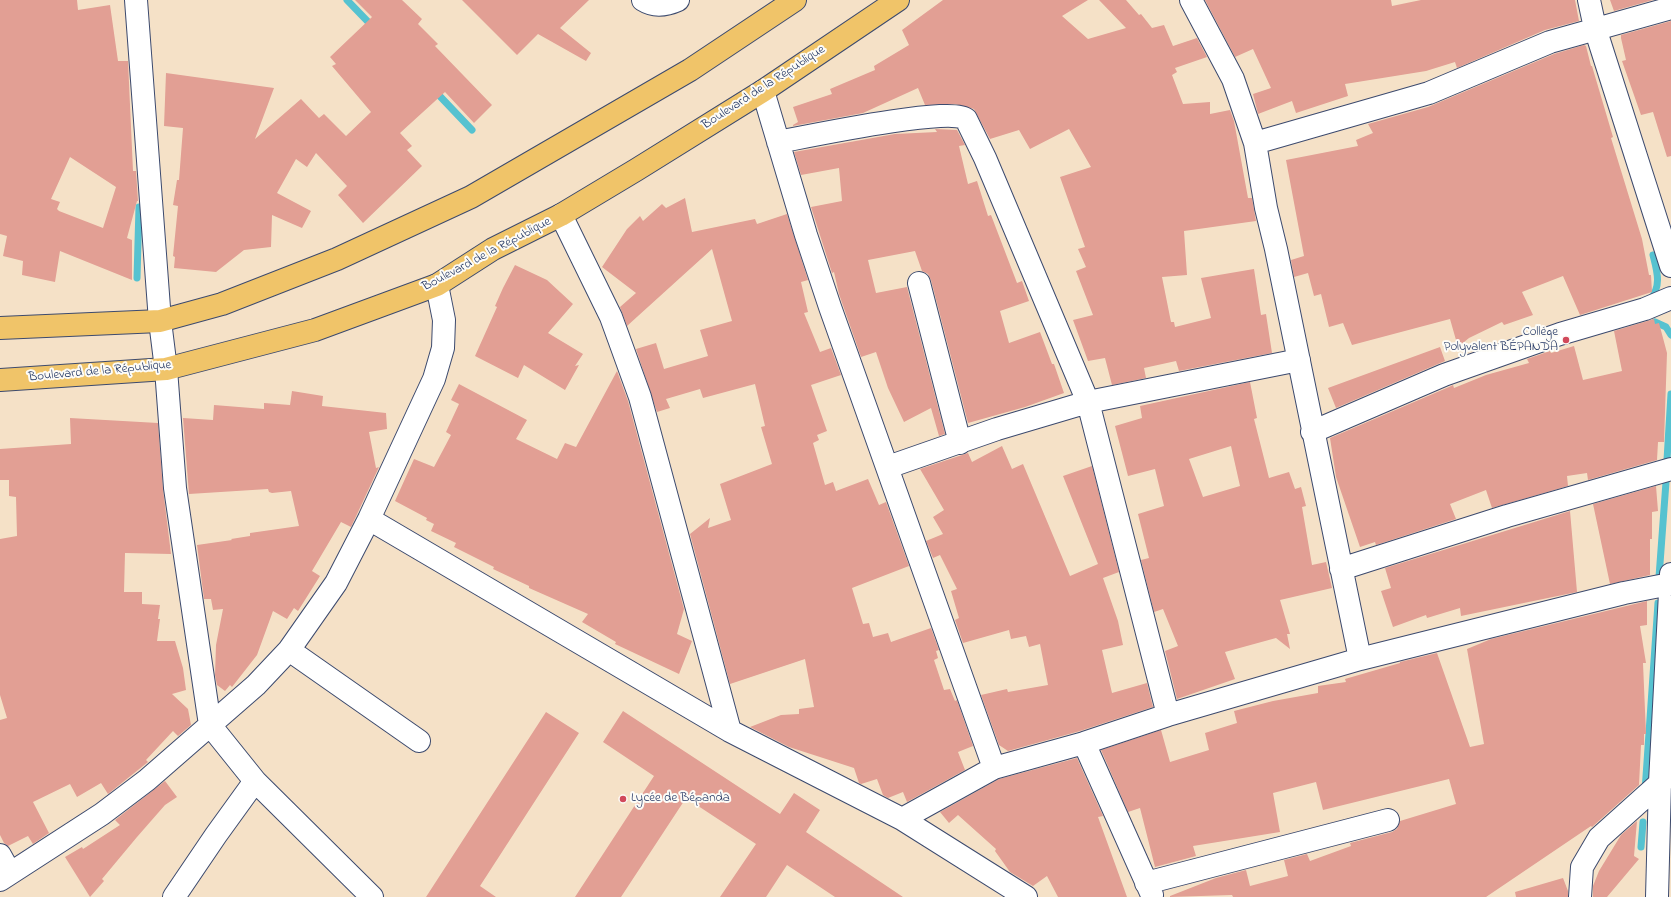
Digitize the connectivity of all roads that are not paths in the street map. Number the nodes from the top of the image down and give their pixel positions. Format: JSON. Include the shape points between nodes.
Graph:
{"nodes":[{"id":1,"x":136,"y":0,"type":"edge"},
{"id":2,"x":643,"y":0,"type":"edge"},
{"id":3,"x":678,"y":0,"type":"edge"},
{"id":4,"x":795,"y":0,"type":"edge"},
{"id":5,"x":898,"y":0,"type":"edge"},
{"id":6,"x":1190,"y":0,"type":"edge"},
{"id":7,"x":1589,"y":0,"type":"edge"},
{"id":8,"x":1671,"y":8,"type":"edge"},
{"id":9,"x":1595,"y":28,"type":"junction"},
{"id":10,"x":763,"y":91,"type":"junction"},
{"id":11,"x":778,"y":142,"type":"junction"},
{"id":12,"x":1255,"y":142,"type":"junction"},
{"id":13,"x":562,"y":215,"type":"junction"},
{"id":14,"x":1671,"y":266,"type":"edge"},
{"id":15,"x":919,"y":283,"type":"dead end"},
{"id":16,"x":437,"y":285,"type":"junction"},
{"id":17,"x":1671,"y":298,"type":"edge"},
{"id":18,"x":160,"y":321,"type":"junction"},
{"id":19,"x":0,"y":328,"type":"edge"},
{"id":20,"x":1299,"y":360,"type":"junction"},
{"id":21,"x":166,"y":369,"type":"junction"},
{"id":22,"x":0,"y":380,"type":"edge"},
{"id":23,"x":1088,"y":402,"type":"junction"},
{"id":24,"x":1312,"y":432,"type":"junction"},
{"id":25,"x":960,"y":443,"type":"junction"},
{"id":26,"x":888,"y":467,"type":"junction"},
{"id":27,"x":1671,"y":469,"type":"edge"},
{"id":28,"x":369,"y":520,"type":"junction"},
{"id":29,"x":1341,"y":568,"type":"junction"},
{"id":30,"x":1671,"y":579,"type":"edge"},
{"id":31,"x":289,"y":650,"type":"junction"},
{"id":32,"x":1669,"y":654,"type":"edge"},
{"id":33,"x":1360,"y":659,"type":"junction"},
{"id":34,"x":1168,"y":715,"type":"junction"},
{"id":35,"x":210,"y":725,"type":"junction"},
{"id":36,"x":730,"y":731,"type":"junction"},
{"id":37,"x":418,"y":741,"type":"dead end"},
{"id":38,"x":1084,"y":743,"type":"junction"},
{"id":39,"x":994,"y":768,"type":"junction"},
{"id":40,"x":1665,"y":778,"type":"edge"},
{"id":41,"x":255,"y":781,"type":"junction"},
{"id":42,"x":902,"y":819,"type":"junction"},
{"id":43,"x":1388,"y":820,"type":"dead end"},
{"id":44,"x":3,"y":870,"type":"edge"},
{"id":45,"x":1149,"y":890,"type":"edge"},
{"id":46,"x":174,"y":897,"type":"edge"},
{"id":47,"x":372,"y":897,"type":"edge"},
{"id":48,"x":1026,"y":897,"type":"edge"},
{"id":49,"x":1580,"y":897,"type":"edge"},
{"id":50,"x":1657,"y":897,"type":"edge"}],
"edges":[{"from":1,"to":18,"type":"street"},
{"from":2,"to":3,"type":"street","via":[[663,5]]},
{"from":4,"to":18,"type":"main road","via":[[690,70],[471,196],[337,259],[222,304]]},
{"from":5,"to":10,"type":"main road","name":"Boulevard de la République"},
{"from":6,"to":12,"type":"street","via":[[1232,79]]},
{"from":7,"to":9,"type":"street"},
{"from":8,"to":9,"type":"street"},
{"from":9,"to":12,"type":"street","via":[[1516,55],[1429,93]]},
{"from":9,"to":14,"type":"street"},
{"from":10,"to":11,"type":"street"},
{"from":10,"to":13,"type":"main road","name":"Boulevard de la République"},
{"from":11,"to":23,"type":"street","via":[[872,124],[928,117],[963,117],[985,158]]},
{"from":11,"to":26,"type":"street","via":[[830,307]]},
{"from":12,"to":20,"type":"street","via":[[1266,208]]},
{"from":13,"to":16,"type":"main road","name":"Boulevard de la République","via":[[493,249]]},
{"from":13,"to":36,"type":"street","via":[[611,317],[640,397]]},
{"from":15,"to":25,"type":"street"},
{"from":16,"to":21,"type":"main road","name":"Boulevard de la République","via":[[315,330]]},
{"from":16,"to":28,"type":"street","via":[[444,320],[443,348],[434,378]]},
{"from":17,"to":24,"type":"street","via":[[1645,309],[1560,334],[1444,374]]},
{"from":18,"to":19,"type":"main road"},
{"from":18,"to":21,"type":"street"},
{"from":20,"to":23,"type":"street"},
{"from":20,"to":24,"type":"street"},
{"from":21,"to":22,"type":"main road","name":"Boulevard de la République"},
{"from":21,"to":35,"type":"street","via":[[175,488]]},
{"from":23,"to":25,"type":"street"},
{"from":23,"to":34,"type":"street"},
{"from":24,"to":29,"type":"street"},
{"from":25,"to":26,"type":"street"},
{"from":26,"to":39,"type":"street","via":[[925,579]]},
{"from":27,"to":29,"type":"street","via":[[1507,516]]},
{"from":28,"to":31,"type":"street","via":[[336,583]]},
{"from":28,"to":36,"type":"street"},
{"from":29,"to":33,"type":"street"},
{"from":30,"to":32,"type":"street"},
{"from":30,"to":33,"type":"street"},
{"from":31,"to":35,"type":"street","via":[[256,685]]},
{"from":31,"to":37,"type":"street"},
{"from":32,"to":40,"type":"street"},
{"from":33,"to":34,"type":"street"},
{"from":34,"to":38,"type":"street"},
{"from":35,"to":41,"type":"street"},
{"from":35,"to":44,"type":"street","via":[[147,780],[102,814]]},
{"from":36,"to":42,"type":"street"},
{"from":38,"to":39,"type":"street"},
{"from":38,"to":45,"type":"street"},
{"from":39,"to":42,"type":"street"},
{"from":40,"to":49,"type":"street","via":[[1599,838],[1582,868]]},
{"from":40,"to":50,"type":"street"},
{"from":41,"to":46,"type":"street"},
{"from":41,"to":47,"type":"street"},
{"from":42,"to":48,"type":"street"},
{"from":43,"to":45,"type":"street"}]}
